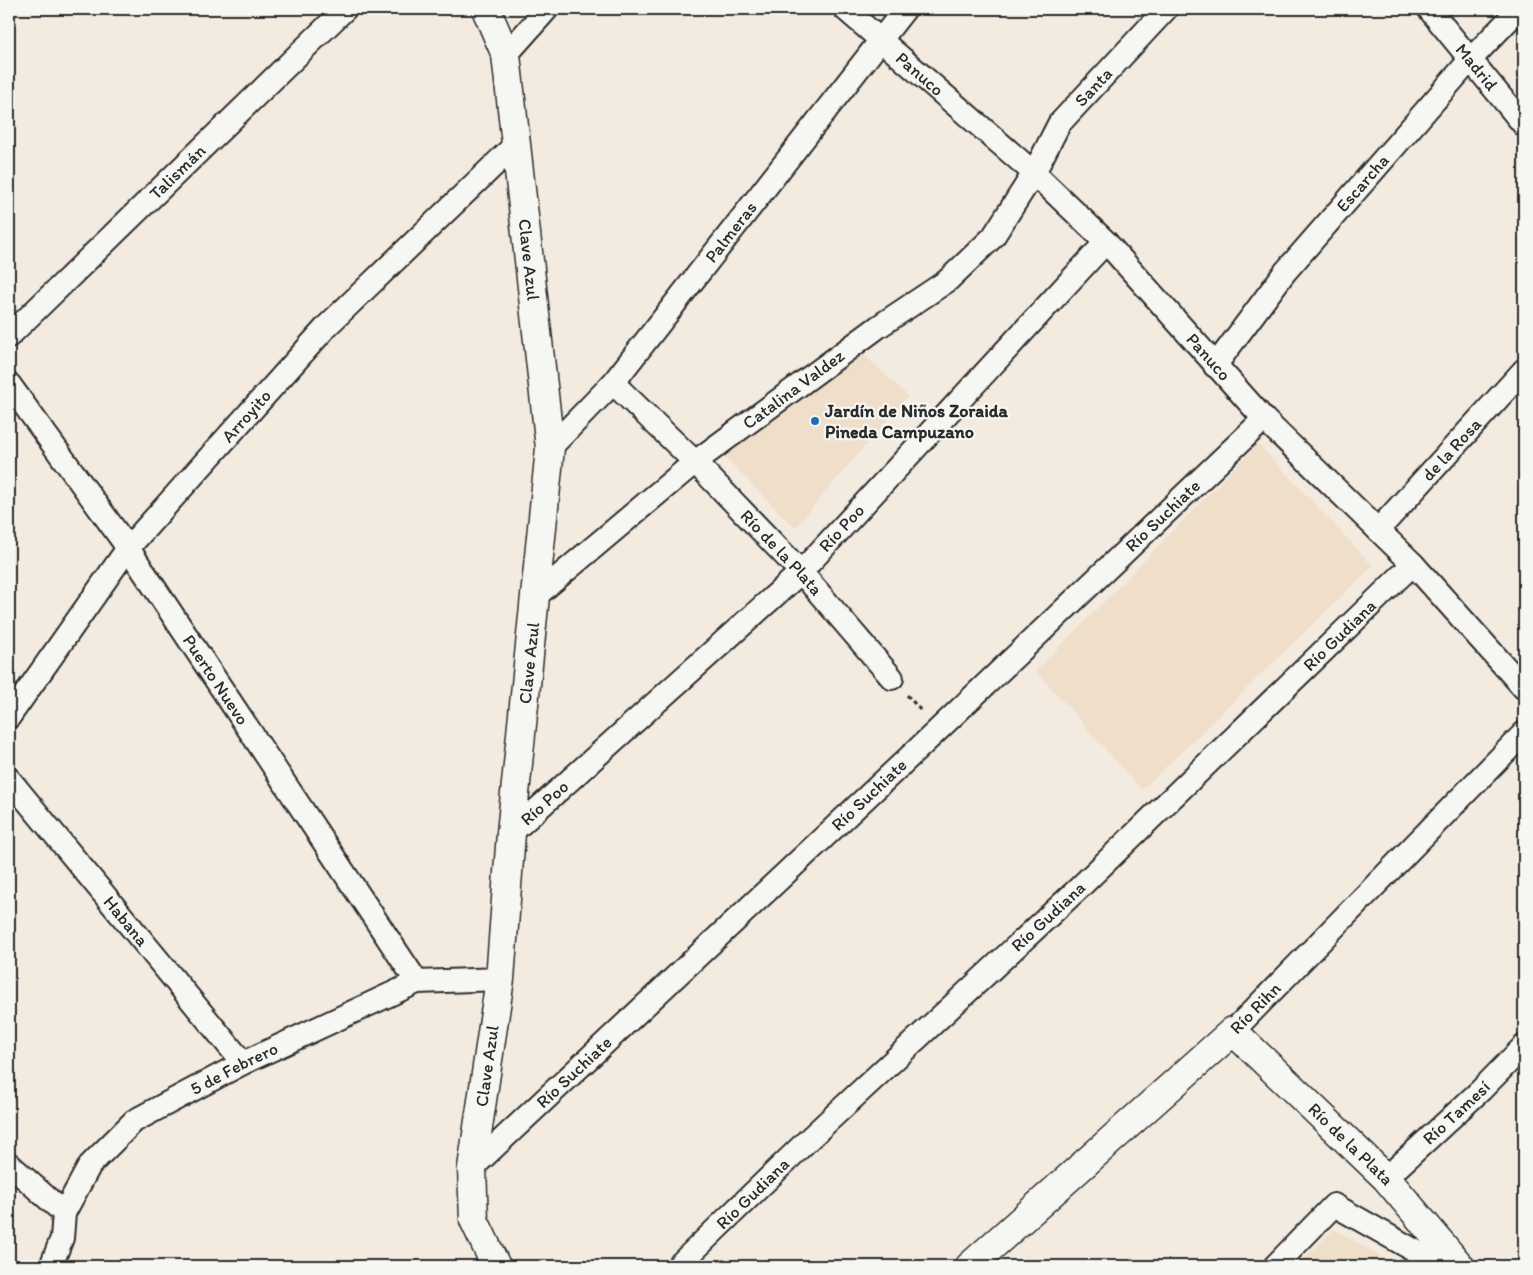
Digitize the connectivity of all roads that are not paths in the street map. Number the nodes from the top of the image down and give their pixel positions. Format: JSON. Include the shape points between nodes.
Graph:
{"nodes":[{"id":1,"x":345,"y":9,"type":"edge"},
{"id":2,"x":486,"y":9,"type":"edge"},
{"id":3,"x":547,"y":9,"type":"edge"},
{"id":4,"x":845,"y":9,"type":"edge"},
{"id":5,"x":905,"y":9,"type":"edge"},
{"id":6,"x":1166,"y":9,"type":"edge"},
{"id":7,"x":1429,"y":9,"type":"edge"},
{"id":8,"x":1519,"y":9,"type":"edge"},
{"id":9,"x":879,"y":40,"type":"junction"},
{"id":10,"x":506,"y":54,"type":"junction"},
{"id":11,"x":1470,"y":60,"type":"junction"},
{"id":12,"x":1524,"y":125,"type":"edge"},
{"id":13,"x":517,"y":143,"type":"junction"},
{"id":14,"x":1034,"y":173,"type":"junction"},
{"id":15,"x":1106,"y":242,"type":"junction"},
{"id":16,"x":9,"y":336,"type":"edge"},
{"id":17,"x":1215,"y":366,"type":"junction"},
{"id":18,"x":1524,"y":370,"type":"edge"},
{"id":19,"x":9,"y":384,"type":"edge"},
{"id":20,"x":613,"y":384,"type":"junction"},
{"id":21,"x":1264,"y":419,"type":"junction"},
{"id":22,"x":550,"y":448,"type":"junction"},
{"id":23,"x":695,"y":462,"type":"junction"},
{"id":24,"x":1378,"y":530,"type":"junction"},
{"id":25,"x":128,"y":548,"type":"junction"},
{"id":26,"x":1413,"y":564,"type":"junction"},
{"id":27,"x":801,"y":572,"type":"junction"},
{"id":28,"x":537,"y":595,"type":"junction"},
{"id":29,"x":892,"y":678,"type":"road end"},
{"id":30,"x":1524,"y":688,"type":"edge"},
{"id":31,"x":9,"y":717,"type":"edge"},
{"id":32,"x":1524,"y":733,"type":"edge"},
{"id":33,"x":9,"y":779,"type":"edge"},
{"id":34,"x":511,"y":833,"type":"junction"},
{"id":35,"x":500,"y":979,"type":"junction"},
{"id":36,"x":417,"y":982,"type":"junction"},
{"id":37,"x":1233,"y":1032,"type":"junction"},
{"id":38,"x":1524,"y":1046,"type":"edge"},
{"id":39,"x":243,"y":1063,"type":"junction"},
{"id":40,"x":9,"y":1164,"type":"edge"},
{"id":41,"x":472,"y":1168,"type":"junction"},
{"id":42,"x":1386,"y":1178,"type":"junction"},
{"id":43,"x":64,"y":1213,"type":"junction"},
{"id":44,"x":52,"y":1266,"type":"edge"},
{"id":45,"x":496,"y":1266,"type":"edge"},
{"id":46,"x":678,"y":1266,"type":"edge"},
{"id":47,"x":970,"y":1266,"type":"edge"},
{"id":48,"x":1275,"y":1266,"type":"edge"},
{"id":49,"x":1442,"y":1266,"type":"edge"},
{"id":50,"x":1460,"y":1266,"type":"edge"}],
"edges":[{"from":1,"to":16,"type":"street","name":"Talismán"},
{"from":2,"to":10,"type":"main road","name":"Clave Azul"},
{"from":3,"to":10,"type":"street"},
{"from":4,"to":9,"type":"street","name":"Panuco"},
{"from":5,"to":9,"type":"street","name":"Palmeras"},
{"from":6,"to":14,"type":"street","name":"Santa","via":[[1059,124]]},
{"from":7,"to":11,"type":"street","name":"Madrid"},
{"from":8,"to":11,"type":"street","name":"Escarcha"},
{"from":9,"to":14,"type":"street","name":"Panuco"},
{"from":9,"to":20,"type":"street","name":"Palmeras"},
{"from":10,"to":13,"type":"main road","name":"Clave Azul"},
{"from":11,"to":12,"type":"street","name":"Madrid"},
{"from":11,"to":17,"type":"street","name":"Escarcha","via":[[1285,272]]},
{"from":13,"to":22,"type":"main road","name":"Clave Azul"},
{"from":13,"to":25,"type":"street","name":"Arroyito","via":[[328,324]]},
{"from":14,"to":15,"type":"street","name":"Panuco"},
{"from":14,"to":23,"type":"street","name":"Catalina Valdez","via":[[993,237],[947,281],[878,327]]},
{"from":15,"to":17,"type":"street","name":"Panuco"},
{"from":15,"to":27,"type":"street","name":"Río Poo"},
{"from":17,"to":21,"type":"street","name":"Panuco"},
{"from":18,"to":24,"type":"street","name":"de la Rosa"},
{"from":19,"to":25,"type":"street","name":"Puerto Nuevo"},
{"from":20,"to":22,"type":"street","name":"Palmeras"},
{"from":20,"to":23,"type":"street","name":"Río de la Plata"},
{"from":21,"to":24,"type":"street","name":"Panuco"},
{"from":21,"to":41,"type":"street","name":"Río Suchiate"},
{"from":22,"to":28,"type":"main road","name":"Clave Azul"},
{"from":23,"to":27,"type":"street","name":"Río de la Plata"},
{"from":23,"to":28,"type":"street","name":"Catalina Valdez"},
{"from":24,"to":26,"type":"street","name":"Panuco"},
{"from":25,"to":31,"type":"street","name":"Arroyito"},
{"from":25,"to":36,"type":"street","name":"Puerto Nuevo"},
{"from":26,"to":30,"type":"street","name":"Panuco"},
{"from":26,"to":46,"type":"street","name":"Río Gudiana","via":[[1079,888],[809,1139]]},
{"from":27,"to":29,"type":"street","name":"Río de la Plata"},
{"from":27,"to":34,"type":"street","name":"Río Poo"},
{"from":28,"to":34,"type":"main road","name":"Clave Azul"},
{"from":32,"to":37,"type":"street","name":"Río Rihn"},
{"from":33,"to":39,"type":"street","name":"Habana"},
{"from":34,"to":35,"type":"main road","name":"Clave Azul"},
{"from":35,"to":36,"type":"street","name":"5 de Febrero"},
{"from":35,"to":41,"type":"main road","name":"Clave Azul"},
{"from":36,"to":39,"type":"street","name":"5 de Febrero"},
{"from":37,"to":42,"type":"main road","name":"Río de la Plata"},
{"from":37,"to":47,"type":"main road","name":"Río Rihn"},
{"from":38,"to":42,"type":"street","name":"Río Tamesí"},
{"from":39,"to":43,"type":"street","name":"5 de Febrero","via":[[134,1122],[90,1165]]},
{"from":40,"to":43,"type":"street"},
{"from":41,"to":45,"type":"main road","name":"Clave Azul","via":[[474,1220]]},
{"from":42,"to":50,"type":"main road","name":"Río de la Plata"},
{"from":43,"to":44,"type":"street","name":"5 de Febrero","via":[[62,1238]]},
{"from":48,"to":49,"type":"street","via":[[1334,1205]]}]}
